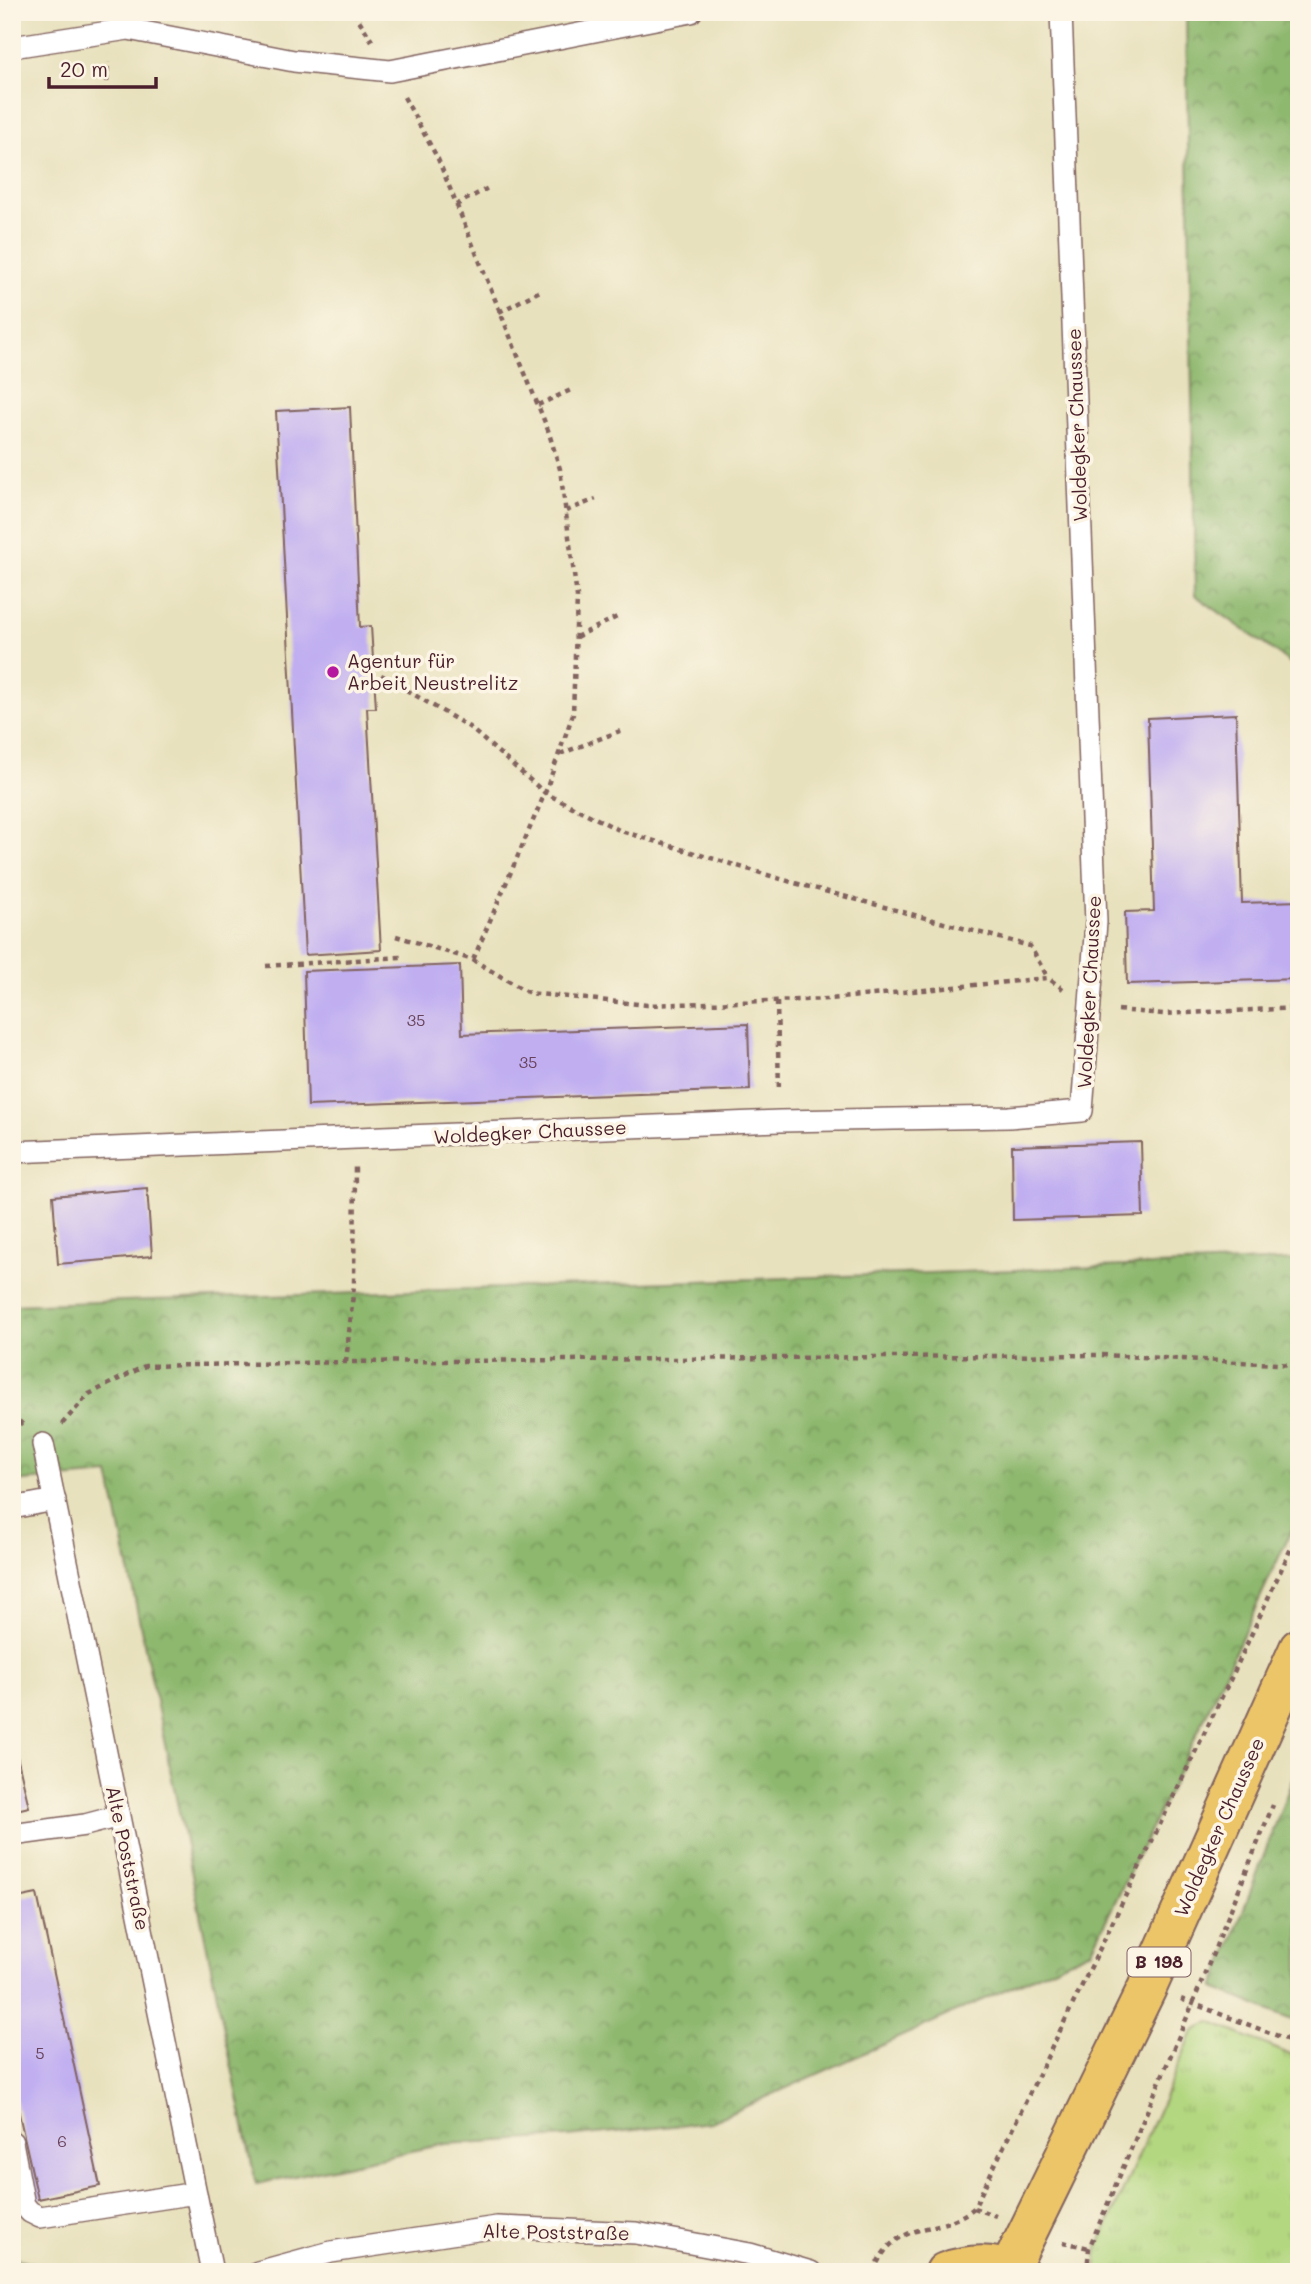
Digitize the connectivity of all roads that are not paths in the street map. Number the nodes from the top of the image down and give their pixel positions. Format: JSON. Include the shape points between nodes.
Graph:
{"nodes":[{"id":1,"x":691,"y":12,"type":"edge"},
{"id":2,"x":1061,"y":12,"type":"edge"},
{"id":3,"x":12,"y":47,"type":"edge"},
{"id":4,"x":12,"y":1152,"type":"edge"},
{"id":5,"x":43,"y":1444,"type":"road end"},
{"id":6,"x":55,"y":1500,"type":"junction"},
{"id":7,"x":12,"y":1508,"type":"edge"},
{"id":8,"x":1299,"y":1648,"type":"edge"},
{"id":9,"x":119,"y":1816,"type":"junction"},
{"id":10,"x":12,"y":1835,"type":"edge"},
{"id":11,"x":12,"y":2142,"type":"edge"},
{"id":12,"x":196,"y":2193,"type":"junction"},
{"id":13,"x":1011,"y":2271,"type":"edge"},
{"id":14,"x":212,"y":2272,"type":"edge"},
{"id":15,"x":258,"y":2272,"type":"edge"},
{"id":16,"x":811,"y":2272,"type":"edge"},
{"id":17,"x":945,"y":2272,"type":"edge"}],
"edges":[{"from":1,"to":3,"type":"lane","via":[[390,71],[294,61],[128,29]]},
{"from":2,"to":4,"type":"lane","name":"Woldegker Chaussee","via":[[1096,922],[1082,1111]]},
{"from":5,"to":6,"type":"lane","name":"Alte Poststraße"},
{"from":6,"to":7,"type":"lane"},
{"from":6,"to":9,"type":"lane","name":"Alte Poststraße"},
{"from":8,"to":13,"type":"main road","name":"Woldegker Chaussee","number":"B 198","via":[[1147,1988]]},
{"from":9,"to":10,"type":"lane"},
{"from":9,"to":12,"type":"lane","name":"Alte Poststraße"},
{"from":11,"to":12,"type":"lane","via":[[24,2205],[40,2217]]},
{"from":12,"to":14,"type":"lane","name":"Alte Poststraße"},
{"from":13,"to":17,"type":"main road","name":"Woldegker Chaussee","number":"B 198","via":[[987,2265]]},
{"from":15,"to":16,"type":"lane","name":"Alte Poststraße","via":[[331,2252],[497,2227],[636,2232],[750,2254]]}]}
